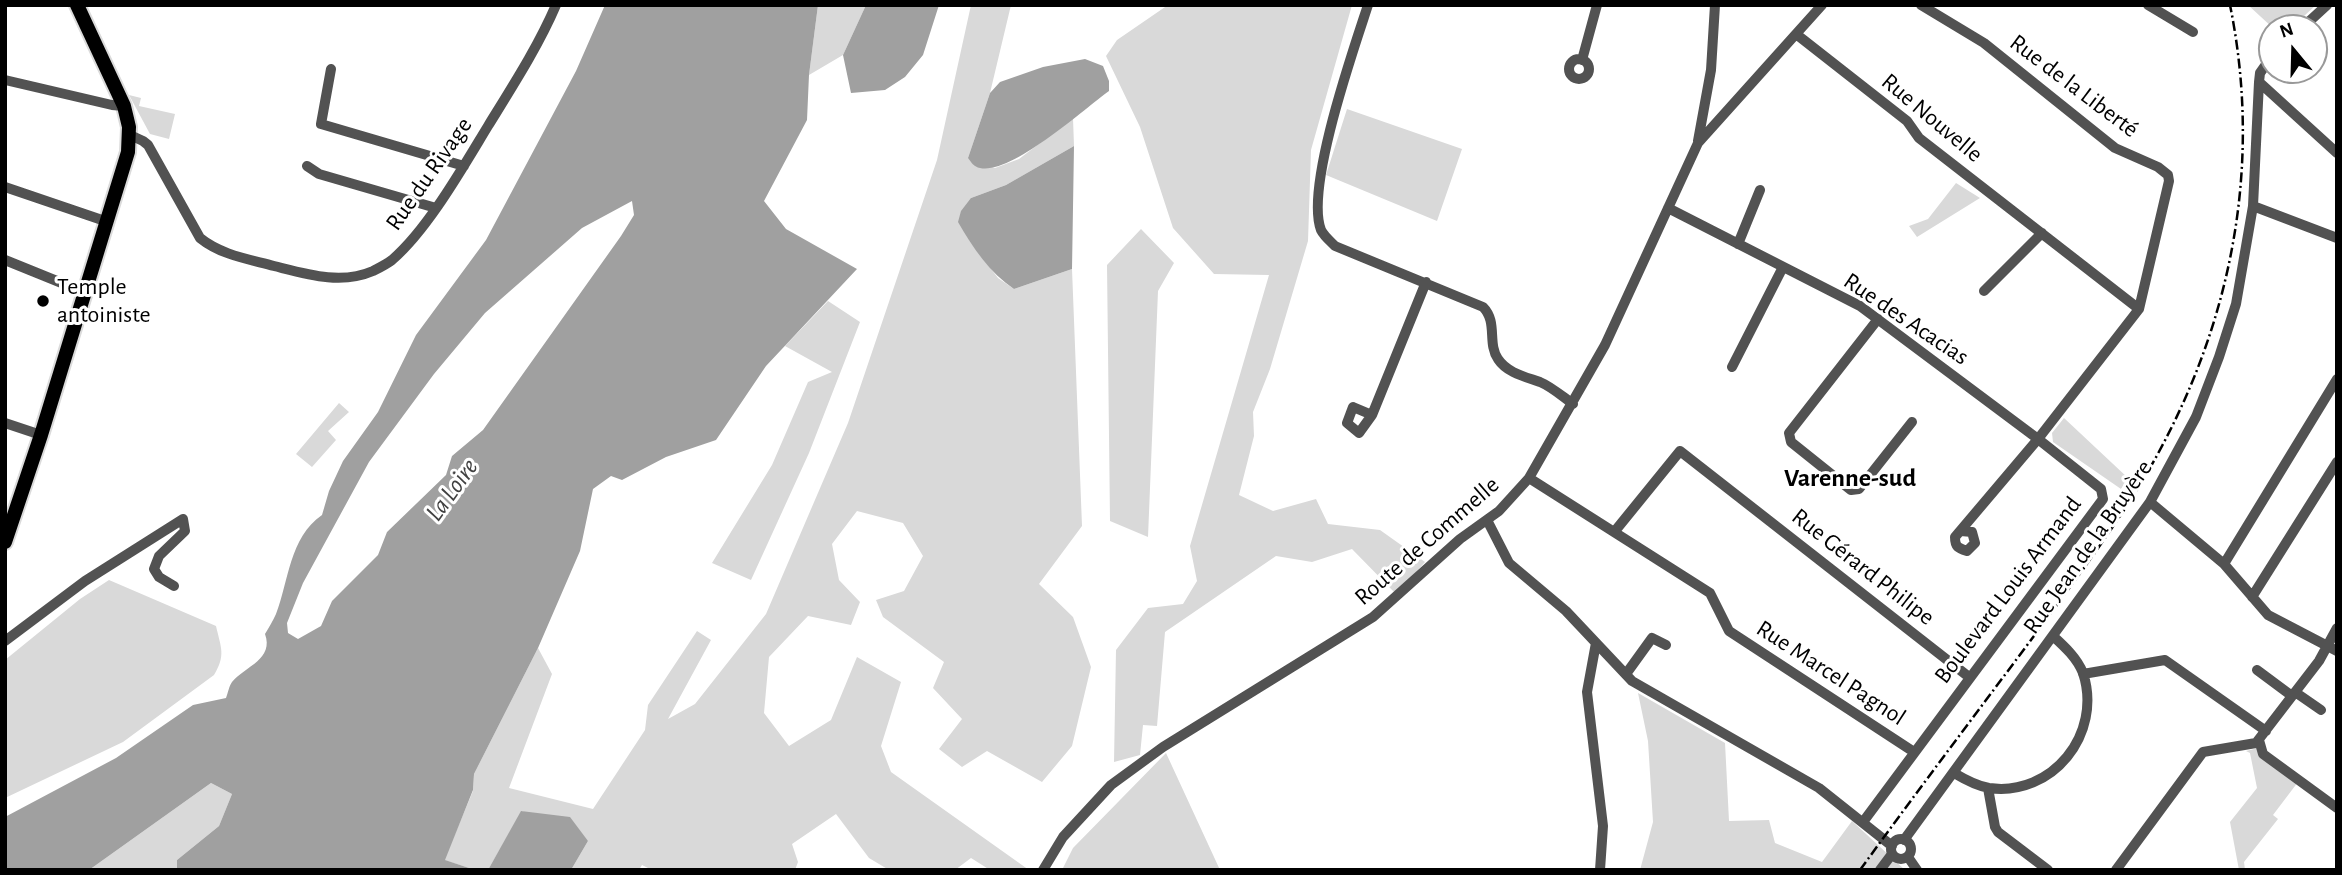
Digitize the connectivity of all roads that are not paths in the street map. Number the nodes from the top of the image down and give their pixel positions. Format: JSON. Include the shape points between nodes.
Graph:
{"nodes":[{"id":1,"x":76,"y":5,"type":"edge"},
{"id":2,"x":556,"y":5,"type":"edge"},
{"id":3,"x":1368,"y":5,"type":"edge"},
{"id":4,"x":1597,"y":5,"type":"edge"},
{"id":5,"x":1715,"y":5,"type":"edge"},
{"id":6,"x":1822,"y":5,"type":"edge"},
{"id":7,"x":1921,"y":5,"type":"edge"},
{"id":8,"x":2148,"y":5,"type":"edge"},
{"id":9,"x":2193,"y":32,"type":"dead end"},
{"id":10,"x":1796,"y":34,"type":"junction"},
{"id":11,"x":1582,"y":60,"type":"dead end"},
{"id":12,"x":331,"y":69,"type":"dead end"},
{"id":13,"x":5,"y":80,"type":"edge"},
{"id":14,"x":2259,"y":84,"type":"edge"},
{"id":15,"x":2261,"y":84,"type":"edge"},
{"id":16,"x":124,"y":106,"type":"junction"},
{"id":17,"x":130,"y":135,"type":"junction"},
{"id":18,"x":1698,"y":143,"type":"junction"},
{"id":19,"x":2337,"y":153,"type":"edge"},
{"id":20,"x":307,"y":166,"type":"dead end"},
{"id":21,"x":464,"y":166,"type":"junction"},
{"id":22,"x":5,"y":187,"type":"edge"},
{"id":23,"x":1760,"y":191,"type":"dead end"},
{"id":24,"x":2253,"y":206,"type":"junction"},
{"id":25,"x":436,"y":208,"type":"junction"},
{"id":26,"x":1668,"y":208,"type":"junction"},
{"id":27,"x":105,"y":222,"type":"junction"},
{"id":28,"x":2042,"y":233,"type":"junction"},
{"id":29,"x":2337,"y":238,"type":"edge"},
{"id":30,"x":1738,"y":244,"type":"junction"},
{"id":31,"x":5,"y":260,"type":"edge"},
{"id":32,"x":1783,"y":267,"type":"junction"},
{"id":33,"x":1426,"y":282,"type":"junction"},
{"id":34,"x":1984,"y":290,"type":"dead end"},
{"id":35,"x":84,"y":292,"type":"junction"},
{"id":36,"x":2138,"y":309,"type":"junction"},
{"id":37,"x":1878,"y":319,"type":"junction"},
{"id":38,"x":1732,"y":367,"type":"dead end"},
{"id":39,"x":2337,"y":379,"type":"edge"},
{"id":40,"x":1573,"y":404,"type":"junction"},
{"id":41,"x":1372,"y":415,"type":"dead end"},
{"id":42,"x":1912,"y":422,"type":"dead end"},
{"id":43,"x":5,"y":423,"type":"edge"},
{"id":44,"x":41,"y":435,"type":"junction"},
{"id":45,"x":2038,"y":439,"type":"junction"},
{"id":46,"x":2337,"y":461,"type":"edge"},
{"id":47,"x":1529,"y":478,"type":"junction"},
{"id":48,"x":2150,"y":502,"type":"junction"},
{"id":49,"x":1487,"y":520,"type":"junction"},
{"id":50,"x":1615,"y":531,"type":"junction"},
{"id":51,"x":1961,"y":531,"type":"dead end"},
{"id":52,"x":5,"y":542,"type":"edge"},
{"id":53,"x":2224,"y":564,"type":"junction"},
{"id":54,"x":174,"y":586,"type":"dead end"},
{"id":55,"x":2252,"y":597,"type":"junction"},
{"id":56,"x":2337,"y":628,"type":"edge"},
{"id":57,"x":2053,"y":636,"type":"junction"},
{"id":58,"x":5,"y":641,"type":"edge"},
{"id":59,"x":1595,"y":643,"type":"junction"},
{"id":60,"x":1666,"y":645,"type":"dead end"},
{"id":61,"x":2332,"y":648,"type":"edge"},
{"id":62,"x":2257,"y":670,"type":"dead end"},
{"id":63,"x":1626,"y":674,"type":"junction"},
{"id":64,"x":2083,"y":674,"type":"junction"},
{"id":65,"x":1969,"y":677,"type":"junction"},
{"id":66,"x":2294,"y":694,"type":"junction"},
{"id":67,"x":2321,"y":710,"type":"dead end"},
{"id":68,"x":2262,"y":736,"type":"junction"},
{"id":69,"x":2195,"y":741,"type":"dead end"},
{"id":70,"x":1914,"y":752,"type":"junction"},
{"id":71,"x":2203,"y":752,"type":"junction"},
{"id":72,"x":1954,"y":773,"type":"junction"},
{"id":73,"x":1987,"y":788,"type":"junction"},
{"id":74,"x":2337,"y":808,"type":"edge"},
{"id":75,"x":1863,"y":822,"type":"junction"},
{"id":76,"x":1905,"y":840,"type":"junction"},
{"id":77,"x":1892,"y":850,"type":"junction"},
{"id":78,"x":1908,"y":857,"type":"junction"},
{"id":79,"x":1043,"y":870,"type":"edge"},
{"id":80,"x":1600,"y":870,"type":"edge"},
{"id":81,"x":1880,"y":870,"type":"edge"},
{"id":82,"x":1917,"y":870,"type":"edge"},
{"id":83,"x":2048,"y":870,"type":"edge"},
{"id":84,"x":2116,"y":870,"type":"edge"}],
"edges":[{"from":1,"to":16,"type":"main road"},
{"from":2,"to":21,"type":"street","name":"Rue du Rivage"},
{"from":3,"to":33,"type":"street","via":[[1325,148],[1317,204],[1322,233],[1335,246]]},
{"from":4,"to":11,"type":"street"},
{"from":5,"to":18,"type":"street","via":[[1710,81]]},
{"from":6,"to":10,"type":"street","name":"Route de Commelle"},
{"from":7,"to":36,"type":"street","name":"Rue de la Liberté","via":[[1983,43],[2115,148],[2168,174]]},
{"from":8,"to":9,"type":"street"},
{"from":10,"to":18,"type":"street","name":"Route de Commelle"},
{"from":10,"to":28,"type":"street","name":"Rue Nouvelle"},
{"from":12,"to":21,"type":"street","via":[[321,124]]},
{"from":13,"to":16,"type":"street"},
{"from":14,"to":24,"type":"street","name":"Rue Jean de la Bruyère"},
{"from":15,"to":19,"type":"street"},
{"from":16,"to":17,"type":"main road"},
{"from":17,"to":25,"type":"street","name":"Rue du Rivage","via":[[148,145],[200,238],[210,246],[311,275],[349,277],[390,262]]},
{"from":17,"to":27,"type":"main road"},
{"from":18,"to":26,"type":"street","name":"Route de Commelle"},
{"from":20,"to":25,"type":"street","via":[[319,174]]},
{"from":21,"to":25,"type":"street","name":"Rue du Rivage"},
{"from":22,"to":27,"type":"street"},
{"from":23,"to":30,"type":"street"},
{"from":24,"to":29,"type":"street"},
{"from":24,"to":48,"type":"street","name":"Rue Jean de la Bruyère","via":[[2236,304],[2219,357],[2196,417]]},
{"from":26,"to":30,"type":"street","name":"Rue des Acacias"},
{"from":26,"to":40,"type":"street","name":"Route de Commelle"},
{"from":27,"to":35,"type":"main road"},
{"from":28,"to":34,"type":"street"},
{"from":28,"to":36,"type":"street","name":"Rue Nouvelle"},
{"from":30,"to":32,"type":"street","name":"Rue des Acacias"},
{"from":31,"to":35,"type":"street"},
{"from":32,"to":37,"type":"street","name":"Rue des Acacias"},
{"from":32,"to":38,"type":"street"},
{"from":33,"to":40,"type":"street","via":[[1483,307],[1492,323],[1494,351],[1500,362]]},
{"from":33,"to":41,"type":"street"},
{"from":35,"to":44,"type":"main road"},
{"from":36,"to":45,"type":"street"},
{"from":37,"to":42,"type":"street","via":[[1790,433],[1791,442],[1852,490],[1859,489]]},
{"from":37,"to":45,"type":"street","name":"Rue des Acacias"},
{"from":39,"to":53,"type":"street"},
{"from":40,"to":47,"type":"street","name":"Route de Commelle"},
{"from":43,"to":44,"type":"street"},
{"from":44,"to":52,"type":"main road"},
{"from":45,"to":51,"type":"street"},
{"from":45,"to":65,"type":"street","name":"Boulevard Louis Armand","via":[[2101,489],[2103,499]]},
{"from":46,"to":55,"type":"street"},
{"from":47,"to":49,"type":"street","name":"Route de Commelle"},
{"from":47,"to":50,"type":"street","name":"Rue Marcel Pagnol"},
{"from":48,"to":53,"type":"street"},
{"from":48,"to":57,"type":"street","name":"Rue Jean de la Bruyère"},
{"from":49,"to":59,"type":"street","via":[[1508,563],[1566,611]]},
{"from":49,"to":79,"type":"street","name":"Route de Commelle","via":[[1373,617],[1111,785],[1063,837]]},
{"from":50,"to":65,"type":"street","name":"Rue Gérard Philipe","via":[[1680,452]]},
{"from":50,"to":70,"type":"street","name":"Rue Marcel Pagnol","via":[[1710,593],[1729,631]]},
{"from":53,"to":55,"type":"street"},
{"from":54,"to":58,"type":"street","via":[[153,569],[159,556],[184,531],[183,519],[85,581]]},
{"from":55,"to":61,"type":"street","via":[[2268,615]]},
{"from":56,"to":61,"type":"street"},
{"from":57,"to":64,"type":"street"},
{"from":57,"to":72,"type":"street","name":"Rue Jean de la Bruyère"},
{"from":59,"to":63,"type":"street"},
{"from":59,"to":80,"type":"street","via":[[1587,692],[1602,826]]},
{"from":60,"to":63,"type":"street","via":[[1652,638]]},
{"from":61,"to":66,"type":"street"},
{"from":62,"to":66,"type":"street"},
{"from":63,"to":75,"type":"street","via":[[1819,788]]},
{"from":64,"to":68,"type":"street","via":[[2165,660]]},
{"from":64,"to":73,"type":"street","via":[[2086,716],[2072,752],[2058,768],[2030,784]]},
{"from":65,"to":70,"type":"street","name":"Boulevard Louis Armand"},
{"from":66,"to":67,"type":"street"},
{"from":66,"to":68,"type":"street"},
{"from":68,"to":71,"type":"street","via":[[2256,743]]},
{"from":68,"to":74,"type":"street","via":[[2263,754]]},
{"from":69,"to":71,"type":"street"},
{"from":70,"to":75,"type":"street","name":"Boulevard Louis Armand"},
{"from":71,"to":84,"type":"street"},
{"from":72,"to":73,"type":"street"},
{"from":72,"to":76,"type":"street","name":"Rue Jean de la Bruyère"},
{"from":73,"to":83,"type":"street","via":[[1998,832]]},
{"from":75,"to":77,"type":"street"},
{"from":76,"to":77,"type":"street","via":[[1896,841]]},
{"from":76,"to":78,"type":"street","via":[[1911,847]]},
{"from":77,"to":78,"type":"street","via":[[1900,859]]},
{"from":77,"to":81,"type":"street"},
{"from":78,"to":82,"type":"street"}]}
